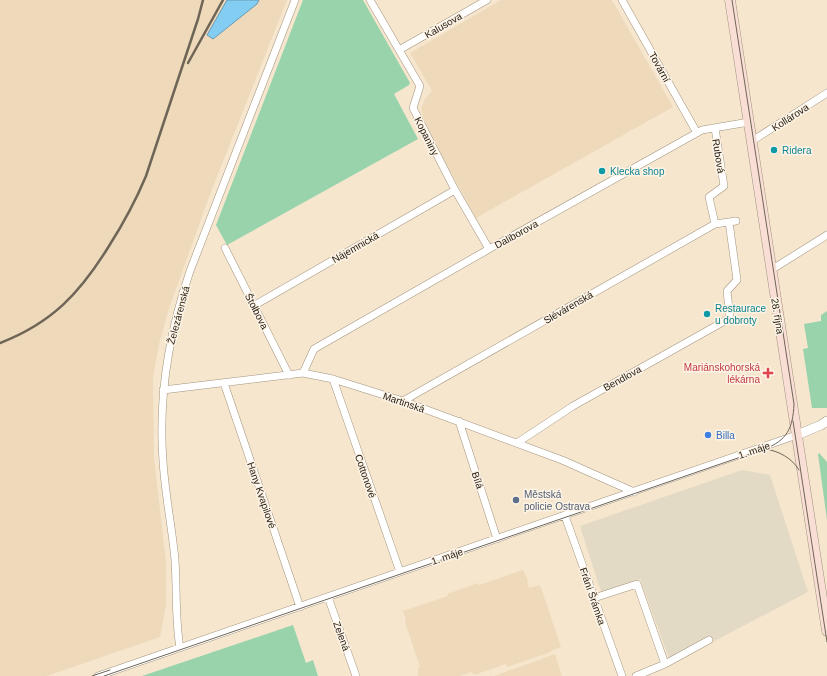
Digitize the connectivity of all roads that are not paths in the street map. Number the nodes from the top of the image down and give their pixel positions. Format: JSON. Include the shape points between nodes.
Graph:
{"nodes":[{"id":1,"x":295,"y":0,"type":"edge"},
{"id":2,"x":370,"y":0,"type":"edge"},
{"id":3,"x":487,"y":0,"type":"edge"},
{"id":4,"x":622,"y":0,"type":"edge"},
{"id":5,"x":730,"y":0,"type":"edge"},
{"id":6,"x":399,"y":50,"type":"junction"},
{"id":7,"x":827,"y":93,"type":"edge"},
{"id":8,"x":749,"y":122,"type":"junction"},
{"id":9,"x":714,"y":128,"type":"junction"},
{"id":10,"x":697,"y":133,"type":"junction"},
{"id":11,"x":752,"y":141,"type":"junction"},
{"id":12,"x":455,"y":190,"type":"junction"},
{"id":13,"x":715,"y":224,"type":"junction"},
{"id":14,"x":827,"y":235,"type":"edge"},
{"id":15,"x":225,"y":248,"type":"dead end"},
{"id":16,"x":489,"y":249,"type":"junction"},
{"id":17,"x":771,"y":270,"type":"junction"},
{"id":18,"x":255,"y":305,"type":"junction"},
{"id":19,"x":730,"y":318,"type":"joint"},
{"id":20,"x":302,"y":373,"type":"junction"},
{"id":21,"x":289,"y":375,"type":"junction"},
{"id":22,"x":333,"y":379,"type":"junction"},
{"id":23,"x":224,"y":383,"type":"junction"},
{"id":24,"x":163,"y":390,"type":"junction"},
{"id":25,"x":403,"y":401,"type":"junction"},
{"id":26,"x":459,"y":421,"type":"junction"},
{"id":27,"x":827,"y":421,"type":"edge"},
{"id":28,"x":797,"y":435,"type":"junction"},
{"id":29,"x":517,"y":443,"type":"junction"},
{"id":30,"x":634,"y":492,"type":"junction"},
{"id":31,"x":565,"y":516,"type":"junction"},
{"id":32,"x":497,"y":539,"type":"junction"},
{"id":33,"x":400,"y":572,"type":"junction"},
{"id":34,"x":328,"y":597,"type":"junction"},
{"id":35,"x":594,"y":598,"type":"junction"},
{"id":36,"x":300,"y":607,"type":"junction"},
{"id":37,"x":827,"y":631,"type":"edge"},
{"id":38,"x":709,"y":640,"type":"dead end"},
{"id":39,"x":180,"y":648,"type":"junction"},
{"id":40,"x":665,"y":664,"type":"junction"},
{"id":41,"x":98,"y":676,"type":"edge"},
{"id":42,"x":356,"y":676,"type":"edge"},
{"id":43,"x":622,"y":676,"type":"edge"},
{"id":44,"x":636,"y":676,"type":"edge"}],
"edges":[{"from":1,"to":24,"type":"street","name":"Železárenská","via":[[188,278],[174,324]]},
{"from":2,"to":6,"type":"street","name":"Kopaniny"},
{"from":3,"to":6,"type":"street","name":"Kalusova"},
{"from":4,"to":10,"type":"street","name":"Tovární"},
{"from":5,"to":8,"type":"main road","name":"28. října"},
{"from":6,"to":12,"type":"street","name":"Kopaniny","via":[[420,86],[413,108]]},
{"from":7,"to":11,"type":"street","name":"Kollárova"},
{"from":8,"to":9,"type":"street","name":"Daliborova"},
{"from":8,"to":11,"type":"main road","name":"28. října"},
{"from":9,"to":10,"type":"street","name":"Daliborova"},
{"from":9,"to":13,"type":"street","name":"Rubová","via":[[724,186],[709,197]]},
{"from":10,"to":16,"type":"street","name":"Daliborova"},
{"from":11,"to":17,"type":"main road","name":"28. října"},
{"from":12,"to":16,"type":"street","name":"Kopaniny"},
{"from":12,"to":18,"type":"street","name":"Nájemnická"},
{"from":13,"to":19,"type":"street","name":"Slévárenská","via":[[732,221],[737,280],[727,291]]},
{"from":13,"to":25,"type":"street","name":"Slévárenská"},
{"from":14,"to":17,"type":"street"},
{"from":15,"to":18,"type":"street","name":"Štolbova"},
{"from":16,"to":20,"type":"street","name":"Daliborova","via":[[314,349]]},
{"from":17,"to":28,"type":"main road","name":"28. října"},
{"from":18,"to":21,"type":"street","name":"Štolbova"},
{"from":19,"to":29,"type":"street","name":"Bendlova","via":[[573,406]]},
{"from":20,"to":21,"type":"street","name":"Martinská"},
{"from":20,"to":22,"type":"street","name":"Martinská"},
{"from":21,"to":23,"type":"street","name":"Martinská"},
{"from":22,"to":25,"type":"street","name":"Martinská"},
{"from":22,"to":33,"type":"street","name":"Cottonové"},
{"from":23,"to":24,"type":"street","name":"Martinská"},
{"from":23,"to":36,"type":"street","name":"Hany Kvapilové"},
{"from":24,"to":39,"type":"street","name":"Železárenská","via":[[163,461],[175,560]]},
{"from":25,"to":26,"type":"street","name":"Martinská"},
{"from":26,"to":29,"type":"street","name":"Martinská"},
{"from":26,"to":32,"type":"street","name":"Bílá"},
{"from":27,"to":28,"type":"street"},
{"from":28,"to":30,"type":"street","name":"1. máje"},
{"from":28,"to":37,"type":"main road","name":"28. října"},
{"from":29,"to":30,"type":"street","name":"Martinská"},
{"from":30,"to":31,"type":"street","name":"1. máje"},
{"from":31,"to":32,"type":"street","name":"1. máje"},
{"from":31,"to":35,"type":"street","name":"Fráni Šrámka"},
{"from":32,"to":33,"type":"street","name":"1. máje"},
{"from":33,"to":34,"type":"street","name":"1. máje"},
{"from":34,"to":36,"type":"street","name":"1. máje"},
{"from":34,"to":42,"type":"street","name":"Zelená"},
{"from":35,"to":40,"type":"street","via":[[637,584]]},
{"from":35,"to":43,"type":"street","name":"Fráni Šrámka"},
{"from":36,"to":39,"type":"street","name":"1. máje"},
{"from":38,"to":40,"type":"street"},
{"from":39,"to":41,"type":"street","name":"1. máje"},
{"from":40,"to":44,"type":"street"}]}
